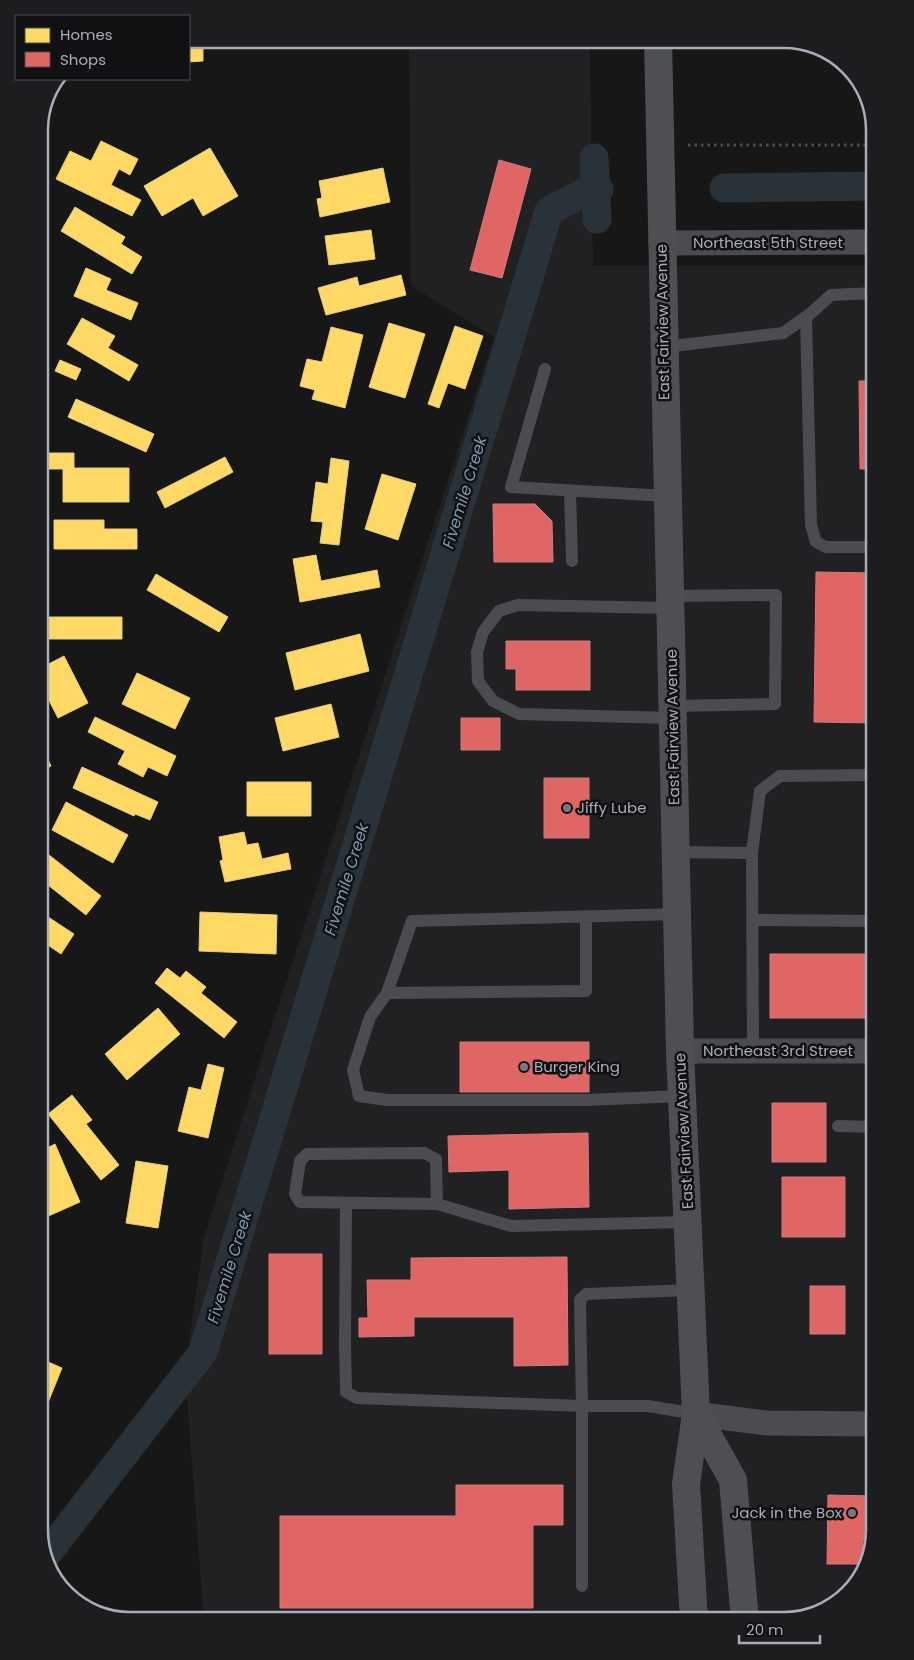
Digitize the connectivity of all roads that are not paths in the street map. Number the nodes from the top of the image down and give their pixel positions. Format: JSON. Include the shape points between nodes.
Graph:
{"nodes":[{"id":1,"x":658,"y":48,"type":"edge"},
{"id":2,"x":866,"y":242,"type":"edge"},
{"id":3,"x":662,"y":243,"type":"junction"},
{"id":4,"x":866,"y":293,"type":"edge"},
{"id":5,"x":806,"y":317,"type":"junction"},
{"id":6,"x":664,"y":347,"type":"junction"},
{"id":7,"x":545,"y":369,"type":"dead end"},
{"id":8,"x":570,"y":491,"type":"junction"},
{"id":9,"x":667,"y":496,"type":"junction"},
{"id":10,"x":866,"y":547,"type":"edge"},
{"id":11,"x":572,"y":561,"type":"dead end"},
{"id":12,"x":670,"y":602,"type":"junction"},
{"id":13,"x":672,"y":712,"type":"junction"},
{"id":14,"x":866,"y":775,"type":"edge"},
{"id":15,"x":676,"y":852,"type":"junction"},
{"id":16,"x":752,"y":853,"type":"junction"},
{"id":17,"x":677,"y":914,"type":"junction"},
{"id":18,"x":586,"y":917,"type":"junction"},
{"id":19,"x":752,"y":920,"type":"junction"},
{"id":20,"x":866,"y":921,"type":"edge"},
{"id":21,"x":387,"y":993,"type":"junction"},
{"id":22,"x":753,"y":1050,"type":"junction"},
{"id":23,"x":866,"y":1050,"type":"edge"},
{"id":24,"x":680,"y":1051,"type":"junction"},
{"id":25,"x":682,"y":1096,"type":"junction"},
{"id":26,"x":838,"y":1126,"type":"dead end"},
{"id":27,"x":866,"y":1127,"type":"edge"},
{"id":28,"x":346,"y":1202,"type":"junction"},
{"id":29,"x":437,"y":1204,"type":"junction"},
{"id":30,"x":688,"y":1222,"type":"junction"},
{"id":31,"x":690,"y":1290,"type":"junction"},
{"id":32,"x":582,"y":1406,"type":"junction"},
{"id":33,"x":696,"y":1414,"type":"junction"},
{"id":34,"x":866,"y":1424,"type":"edge"},
{"id":35,"x":582,"y":1586,"type":"dead end"},
{"id":36,"x":693,"y":1612,"type":"edge"},
{"id":37,"x":744,"y":1612,"type":"edge"}],
"edges":[{"from":1,"to":3,"type":"main road","name":"East Fairview Avenue"},
{"from":2,"to":3,"type":"street","name":"Northeast 5th Street"},
{"from":3,"to":6,"type":"main road","name":"East Fairview Avenue"},
{"from":4,"to":5,"type":"lane","via":[[831,295]]},
{"from":5,"to":6,"type":"lane","via":[[783,334]]},
{"from":5,"to":10,"type":"lane","via":[[811,525],[816,542],[826,548]]},
{"from":6,"to":9,"type":"main road","name":"East Fairview Avenue"},
{"from":7,"to":8,"type":"lane","via":[[511,487]]},
{"from":8,"to":9,"type":"lane"},
{"from":8,"to":11,"type":"lane"},
{"from":9,"to":12,"type":"main road","name":"East Fairview Avenue"},
{"from":12,"to":13,"type":"main road","name":"East Fairview Avenue"},
{"from":12,"to":13,"type":"lane","via":[[776,595],[775,704]]},
{"from":12,"to":13,"type":"lane","via":[[518,605],[498,611],[483,632],[477,652],[478,681],[493,701],[518,714]]},
{"from":13,"to":15,"type":"main road","name":"East Fairview Avenue"},
{"from":14,"to":16,"type":"lane","via":[[780,776],[760,791]]},
{"from":15,"to":16,"type":"lane"},
{"from":15,"to":17,"type":"main road","name":"East Fairview Avenue"},
{"from":16,"to":19,"type":"lane"},
{"from":17,"to":18,"type":"lane"},
{"from":17,"to":24,"type":"main road","name":"East Fairview Avenue"},
{"from":18,"to":21,"type":"lane","via":[[412,921]]},
{"from":18,"to":21,"type":"lane","via":[[586,991]]},
{"from":19,"to":20,"type":"lane"},
{"from":19,"to":22,"type":"lane"},
{"from":21,"to":25,"type":"lane","via":[[370,1017],[353,1070],[359,1096],[387,1100],[586,1100]]},
{"from":22,"to":23,"type":"street","name":"Northeast 3rd Street"},
{"from":22,"to":24,"type":"street","name":"Northeast 3rd Street"},
{"from":24,"to":25,"type":"main road","name":"East Fairview Avenue"},
{"from":25,"to":30,"type":"main road","name":"East Fairview Avenue"},
{"from":26,"to":27,"type":"lane"},
{"from":28,"to":29,"type":"lane"},
{"from":28,"to":29,"type":"lane","via":[[300,1202],[295,1194],[300,1161],[307,1154],[424,1153],[436,1159]]},
{"from":28,"to":32,"type":"lane","via":[[346,1392],[357,1398]]},
{"from":29,"to":30,"type":"lane","via":[[511,1226]]},
{"from":30,"to":31,"type":"main road","name":"East Fairview Avenue"},
{"from":31,"to":32,"type":"lane","via":[[586,1294],[580,1300]]},
{"from":31,"to":33,"type":"main road","name":"East Fairview Avenue"},
{"from":32,"to":33,"type":"lane","via":[[648,1406]]},
{"from":32,"to":35,"type":"lane"},
{"from":33,"to":34,"type":"street","via":[[766,1423]]},
{"from":33,"to":36,"type":"main road","name":"East Fairview Avenue","via":[[686,1484]]},
{"from":33,"to":37,"type":"main road","name":"East Fairview Avenue","via":[[733,1480]]}]}
